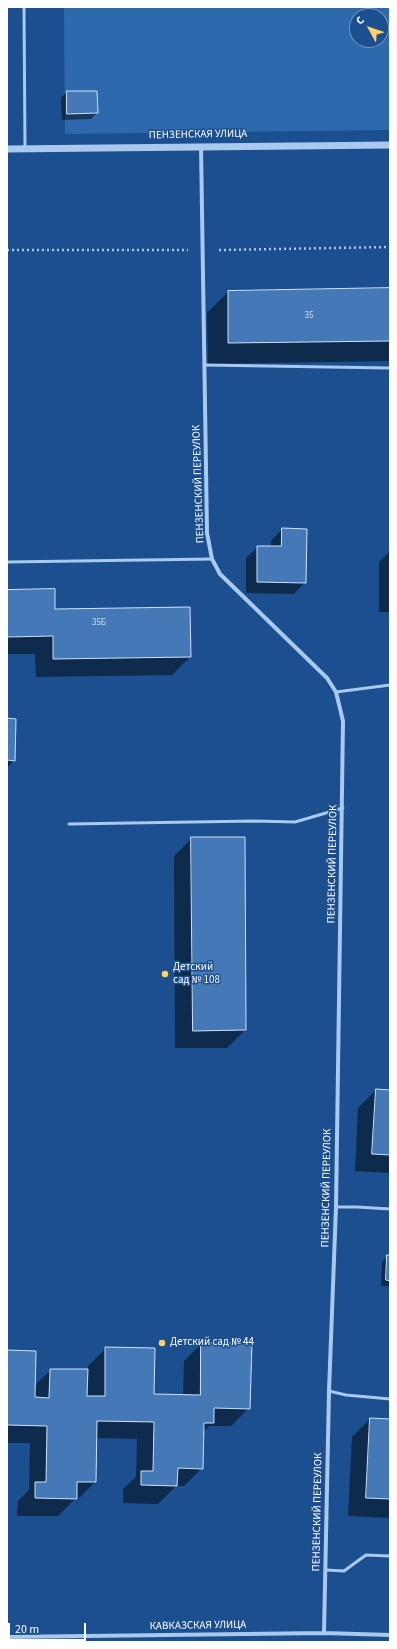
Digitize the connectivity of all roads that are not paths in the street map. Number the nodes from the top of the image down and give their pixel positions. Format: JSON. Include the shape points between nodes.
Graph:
{"nodes":[{"id":1,"x":24,"y":7,"type":"edge"},
{"id":2,"x":390,"y":145,"type":"edge"},
{"id":3,"x":201,"y":146,"type":"junction"},
{"id":4,"x":25,"y":148,"type":"junction"},
{"id":5,"x":7,"y":149,"type":"edge"},
{"id":6,"x":205,"y":365,"type":"junction"},
{"id":7,"x":390,"y":368,"type":"edge"},
{"id":8,"x":212,"y":559,"type":"junction"},
{"id":9,"x":7,"y":562,"type":"edge"},
{"id":10,"x":390,"y":685,"type":"edge"},
{"id":11,"x":336,"y":692,"type":"junction"},
{"id":12,"x":343,"y":808,"type":"junction"},
{"id":13,"x":69,"y":824,"type":"dead end"},
{"id":14,"x":336,"y":1207,"type":"junction"},
{"id":15,"x":390,"y":1210,"type":"edge"},
{"id":16,"x":329,"y":1391,"type":"junction"},
{"id":17,"x":390,"y":1399,"type":"edge"},
{"id":18,"x":390,"y":1556,"type":"edge"},
{"id":19,"x":326,"y":1570,"type":"junction"},
{"id":20,"x":324,"y":1633,"type":"junction"},
{"id":21,"x":390,"y":1635,"type":"edge"},
{"id":22,"x":7,"y":1637,"type":"edge"}],
"edges":[{"from":1,"to":4,"type":"lane"},
{"from":2,"to":3,"type":"street","name":"ПЕНЗЕНСКАЯ УЛИЦА"},
{"from":3,"to":4,"type":"street","name":"ПЕНЗЕНСКАЯ УЛИЦА"},
{"from":3,"to":6,"type":"street","name":"ПЕНЗЕНСКИЙ ПЕРЕУЛОК"},
{"from":4,"to":5,"type":"street","name":"ПЕНЗЕНСКАЯ УЛИЦА"},
{"from":6,"to":7,"type":"lane"},
{"from":6,"to":8,"type":"street","name":"ПЕНЗЕНСКИЙ ПЕРЕУЛОК","via":[[207,533]]},
{"from":8,"to":9,"type":"lane"},
{"from":8,"to":11,"type":"street","name":"ПЕНЗЕНСКИЙ ПЕРЕУЛОК","via":[[220,574],[327,678]]},
{"from":10,"to":11,"type":"lane"},
{"from":11,"to":12,"type":"street","name":"ПЕНЗЕНСКИЙ ПЕРЕУЛОК","via":[[343,721]]},
{"from":12,"to":13,"type":"lane","via":[[295,822]]},
{"from":12,"to":14,"type":"street","name":"ПЕНЗЕНСКИЙ ПЕРЕУЛОК"},
{"from":14,"to":15,"type":"lane"},
{"from":14,"to":16,"type":"street","name":"ПЕНЗЕНСКИЙ ПЕРЕУЛОК"},
{"from":16,"to":17,"type":"lane"},
{"from":16,"to":19,"type":"street","name":"ПЕНЗЕНСКИЙ ПЕРЕУЛОК"},
{"from":18,"to":19,"type":"lane","via":[[366,1555],[344,1571]]},
{"from":19,"to":20,"type":"street","name":"ПЕНЗЕНСКИЙ ПЕРЕУЛОК"},
{"from":20,"to":21,"type":"street","name":"КАВКАЗСКАЯ УЛИЦА"},
{"from":20,"to":22,"type":"street","name":"КАВКАЗСКАЯ УЛИЦА"}]}
